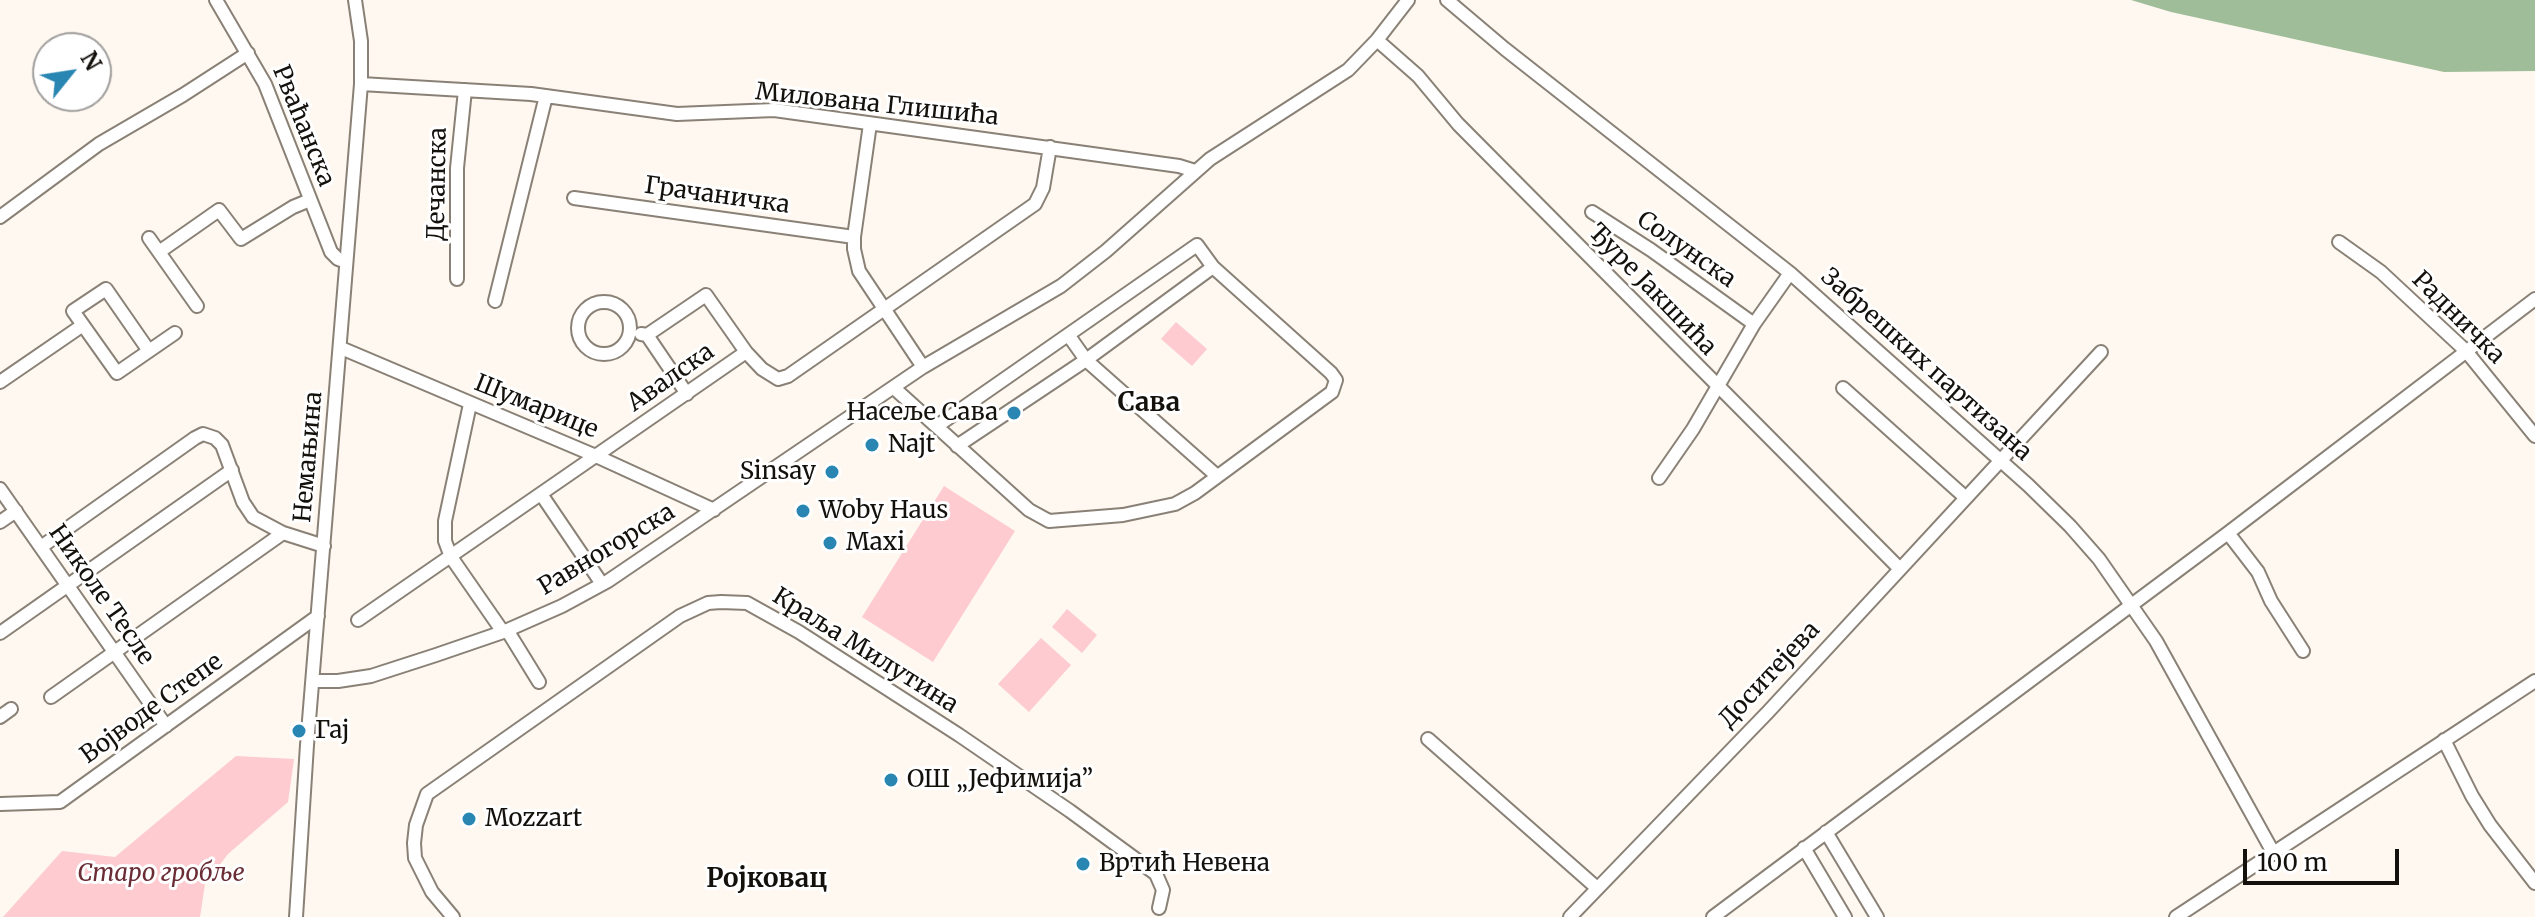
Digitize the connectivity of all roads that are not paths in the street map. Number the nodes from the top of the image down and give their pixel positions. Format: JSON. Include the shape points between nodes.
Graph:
{"nodes":[{"id":1,"x":216,"y":0,"type":"edge"},
{"id":2,"x":355,"y":0,"type":"edge"},
{"id":3,"x":1408,"y":0,"type":"edge"},
{"id":4,"x":1447,"y":0,"type":"edge"},
{"id":5,"x":1377,"y":40,"type":"junction"},
{"id":6,"x":248,"y":53,"type":"junction"},
{"id":7,"x":361,"y":84,"type":"junction"},
{"id":8,"x":465,"y":90,"type":"junction"},
{"id":9,"x":546,"y":96,"type":"junction"},
{"id":10,"x":870,"y":124,"type":"junction"},
{"id":11,"x":1050,"y":147,"type":"junction"},
{"id":12,"x":1195,"y":171,"type":"junction"},
{"id":13,"x":574,"y":198,"type":"dead end"},
{"id":14,"x":310,"y":200,"type":"junction"},
{"id":15,"x":1592,"y":212,"type":"dead end"},
{"id":16,"x":0,"y":217,"type":"edge"},
{"id":17,"x":854,"y":237,"type":"junction"},
{"id":18,"x":149,"y":238,"type":"dead end"},
{"id":19,"x":2339,"y":242,"type":"dead end"},
{"id":20,"x":159,"y":252,"type":"junction"},
{"id":21,"x":346,"y":262,"type":"junction"},
{"id":22,"x":1213,"y":267,"type":"junction"},
{"id":23,"x":1790,"y":273,"type":"junction"},
{"id":24,"x":457,"y":279,"type":"dead end"},
{"id":25,"x":2535,"y":299,"type":"edge"},
{"id":26,"x":495,"y":301,"type":"dead end"},
{"id":27,"x":197,"y":306,"type":"dead end"},
{"id":28,"x":885,"y":311,"type":"junction"},
{"id":29,"x":1754,"y":324,"type":"junction"},
{"id":30,"x":83,"y":325,"type":"junction"},
{"id":31,"x":630,"y":332,"type":"junction"},
{"id":32,"x":175,"y":333,"type":"dead end"},
{"id":33,"x":647,"y":335,"type":"junction"},
{"id":34,"x":1069,"y":336,"type":"junction"},
{"id":35,"x":341,"y":348,"type":"junction"},
{"id":36,"x":149,"y":351,"type":"junction"},
{"id":37,"x":2466,"y":351,"type":"junction"},
{"id":38,"x":746,"y":352,"type":"junction"},
{"id":39,"x":2101,"y":352,"type":"dead end"},
{"id":40,"x":1086,"y":360,"type":"junction"},
{"id":41,"x":923,"y":367,"type":"junction"},
{"id":42,"x":0,"y":382,"type":"edge"},
{"id":43,"x":1717,"y":387,"type":"junction"},
{"id":44,"x":894,"y":388,"type":"junction"},
{"id":45,"x":1843,"y":388,"type":"dead end"},
{"id":46,"x":687,"y":394,"type":"junction"},
{"id":47,"x":470,"y":404,"type":"junction"},
{"id":48,"x":937,"y":426,"type":"junction"},
{"id":49,"x":2535,"y":436,"type":"edge"},
{"id":50,"x":957,"y":446,"type":"junction"},
{"id":51,"x":596,"y":456,"type":"junction"},
{"id":52,"x":2000,"y":461,"type":"junction"},
{"id":53,"x":232,"y":470,"type":"junction"},
{"id":54,"x":1217,"y":476,"type":"junction"},
{"id":55,"x":1659,"y":478,"type":"dead end"},
{"id":56,"x":0,"y":489,"type":"edge"},
{"id":57,"x":541,"y":494,"type":"junction"},
{"id":58,"x":1966,"y":498,"type":"junction"},
{"id":59,"x":714,"y":510,"type":"junction"},
{"id":60,"x":16,"y":511,"type":"junction"},
{"id":61,"x":0,"y":522,"type":"edge"},
{"id":62,"x":283,"y":533,"type":"junction"},
{"id":63,"x":2228,"y":533,"type":"junction"},
{"id":64,"x":324,"y":546,"type":"junction"},
{"id":65,"x":41,"y":547,"type":"junction"},
{"id":66,"x":451,"y":557,"type":"junction"},
{"id":67,"x":1899,"y":568,"type":"junction"},
{"id":68,"x":602,"y":584,"type":"junction"},
{"id":69,"x":68,"y":586,"type":"junction"},
{"id":70,"x":2131,"y":603,"type":"junction"},
{"id":71,"x":318,"y":616,"type":"junction"},
{"id":72,"x":358,"y":620,"type":"dead end"},
{"id":73,"x":505,"y":631,"type":"junction"},
{"id":74,"x":0,"y":633,"type":"edge"},
{"id":75,"x":2303,"y":651,"type":"dead end"},
{"id":76,"x":114,"y":652,"type":"junction"},
{"id":77,"x":313,"y":681,"type":"junction"},
{"id":78,"x":2535,"y":681,"type":"edge"},
{"id":79,"x":539,"y":682,"type":"dead end"},
{"id":80,"x":51,"y":697,"type":"dead end"},
{"id":81,"x":11,"y":709,"type":"dead end"},
{"id":82,"x":0,"y":717,"type":"edge"},
{"id":83,"x":166,"y":726,"type":"junction"},
{"id":84,"x":1428,"y":739,"type":"dead end"},
{"id":85,"x":2444,"y":740,"type":"junction"},
{"id":86,"x":0,"y":804,"type":"edge"},
{"id":87,"x":1826,"y":832,"type":"junction"},
{"id":88,"x":1804,"y":848,"type":"junction"},
{"id":89,"x":2274,"y":854,"type":"junction"},
{"id":90,"x":2535,"y":883,"type":"edge"},
{"id":91,"x":1597,"y":888,"type":"junction"},
{"id":92,"x":1159,"y":908,"type":"dead end"},
{"id":93,"x":296,"y":917,"type":"edge"},
{"id":94,"x":453,"y":917,"type":"edge"},
{"id":95,"x":1570,"y":917,"type":"edge"},
{"id":96,"x":1713,"y":917,"type":"edge"},
{"id":97,"x":1845,"y":917,"type":"edge"},
{"id":98,"x":1877,"y":917,"type":"edge"},
{"id":99,"x":2176,"y":917,"type":"edge"}],
"edges":[{"from":1,"to":6,"type":"street"},
{"from":2,"to":7,"type":"street","name":"Немањина"},
{"from":3,"to":5,"type":"street","name":"Равногорска"},
{"from":4,"to":23,"type":"street","name":"Забрешких партизана"},
{"from":5,"to":12,"type":"street","name":"Равногорска","via":[[1348,70]]},
{"from":5,"to":43,"type":"street","name":"Ђуре Јакшића","via":[[1418,76],[1458,124]]},
{"from":6,"to":14,"type":"street","name":"Рваћанска"},
{"from":6,"to":16,"type":"street","name":"Рваћанска","via":[[99,144]]},
{"from":7,"to":8,"type":"street","name":"Милована Глишића"},
{"from":7,"to":21,"type":"street","name":"Немањина"},
{"from":8,"to":9,"type":"street","name":"Милована Глишића"},
{"from":8,"to":24,"type":"street","name":"Дечанска","via":[[457,168]]},
{"from":9,"to":10,"type":"street","name":"Милована Глишића","via":[[677,114],[774,110]]},
{"from":9,"to":26,"type":"street"},
{"from":10,"to":11,"type":"street","name":"Милована Глишића"},
{"from":10,"to":17,"type":"street"},
{"from":11,"to":12,"type":"street","name":"Милована Глишића"},
{"from":11,"to":28,"type":"street","via":[[1042,194],[1035,204]]},
{"from":12,"to":41,"type":"street","name":"Равногорска","via":[[1061,286]]},
{"from":13,"to":17,"type":"street","name":"Грачаничка"},
{"from":14,"to":20,"type":"street","via":[[241,239],[219,210]]},
{"from":14,"to":21,"type":"street","name":"Рваћанска","via":[[331,252]]},
{"from":15,"to":29,"type":"street","name":"Солунска"},
{"from":17,"to":28,"type":"street","via":[[859,271]]},
{"from":18,"to":20,"type":"street"},
{"from":19,"to":37,"type":"street","name":"Радничка","via":[[2381,272]]},
{"from":20,"to":27,"type":"street"},
{"from":21,"to":35,"type":"street","name":"Немањина"},
{"from":22,"to":34,"type":"street","via":[[1197,245]]},
{"from":22,"to":40,"type":"street"},
{"from":22,"to":54,"type":"street","via":[[1336,380],[1332,392]]},
{"from":23,"to":29,"type":"street"},
{"from":23,"to":52,"type":"street","name":"Забрешких партизана"},
{"from":25,"to":37,"type":"street"},
{"from":28,"to":38,"type":"street","via":[[778,379]]},
{"from":28,"to":41,"type":"street"},
{"from":29,"to":43,"type":"street"},
{"from":30,"to":36,"type":"street","via":[[117,373]]},
{"from":30,"to":36,"type":"street","via":[[73,311],[106,289]]},
{"from":30,"to":42,"type":"street"},
{"from":31,"to":31,"type":"street","via":[[623,310],[608,302],[593,304],[581,315],[581,339],[600,353],[622,346]]},
{"from":31,"to":33,"type":"street"},
{"from":32,"to":36,"type":"street"},
{"from":33,"to":38,"type":"street","via":[[706,295]]},
{"from":33,"to":46,"type":"street"},
{"from":34,"to":40,"type":"street"},
{"from":34,"to":48,"type":"street"},
{"from":35,"to":47,"type":"street","name":"Шумарице"},
{"from":35,"to":64,"type":"street","name":"Немањина"},
{"from":37,"to":49,"type":"street","name":"Радничка"},
{"from":37,"to":63,"type":"street"},
{"from":38,"to":46,"type":"street","name":"Авалска"},
{"from":39,"to":52,"type":"street","name":"Доситејева"},
{"from":40,"to":50,"type":"street"},
{"from":40,"to":54,"type":"street"},
{"from":41,"to":44,"type":"street","name":"Равногорска"},
{"from":43,"to":55,"type":"street"},
{"from":43,"to":67,"type":"street","name":"Ђуре Јакшића"},
{"from":44,"to":48,"type":"street"},
{"from":44,"to":59,"type":"street","name":"Равногорска"},
{"from":45,"to":58,"type":"street"},
{"from":46,"to":51,"type":"street","name":"Авалска"},
{"from":47,"to":51,"type":"street","name":"Шумарице"},
{"from":47,"to":66,"type":"street","via":[[445,521]]},
{"from":48,"to":50,"type":"street"},
{"from":50,"to":54,"type":"street","via":[[1036,516],[1049,521],[1166,507]]},
{"from":51,"to":57,"type":"street","name":"Авалска"},
{"from":51,"to":59,"type":"street","name":"Шумарице"},
{"from":52,"to":58,"type":"street","name":"Доситејева"},
{"from":52,"to":70,"type":"street","name":"Забрешких партизана","via":[[2070,526]]},
{"from":53,"to":62,"type":"street","via":[[248,511]]},
{"from":53,"to":65,"type":"street","via":[[218,441],[201,435]]},
{"from":53,"to":69,"type":"street"},
{"from":56,"to":60,"type":"street","name":"Николе Тесле"},
{"from":57,"to":66,"type":"street","name":"Авалска"},
{"from":57,"to":68,"type":"street"},
{"from":58,"to":67,"type":"street","name":"Доситејева"},
{"from":59,"to":68,"type":"street","name":"Равногорска"},
{"from":60,"to":61,"type":"street"},
{"from":60,"to":65,"type":"street","name":"Николе Тесле"},
{"from":62,"to":64,"type":"street"},
{"from":62,"to":76,"type":"street"},
{"from":63,"to":70,"type":"street"},
{"from":63,"to":75,"type":"street","via":[[2258,572]]},
{"from":64,"to":71,"type":"street","name":"Немањина"},
{"from":65,"to":69,"type":"street","name":"Николе Тесле"},
{"from":66,"to":72,"type":"street","name":"Авалска"},
{"from":66,"to":73,"type":"street"},
{"from":67,"to":91,"type":"street","name":"Доситејева"},
{"from":68,"to":73,"type":"street","name":"Равногорска"},
{"from":69,"to":74,"type":"street"},
{"from":69,"to":76,"type":"street","name":"Николе Тесле"},
{"from":70,"to":87,"type":"street"},
{"from":70,"to":89,"type":"street","name":"Забрешких партизана"},
{"from":71,"to":77,"type":"street","name":"Немањина"},
{"from":71,"to":83,"type":"street","name":"Војводе Степе"},
{"from":73,"to":77,"type":"street","name":"Равногорска","via":[[371,676]]},
{"from":73,"to":79,"type":"street"},
{"from":76,"to":80,"type":"street"},
{"from":76,"to":83,"type":"street","name":"Николе Тесле"},
{"from":77,"to":93,"type":"street","name":"Немањина"},
{"from":78,"to":85,"type":"street"},
{"from":81,"to":82,"type":"street"},
{"from":83,"to":86,"type":"street","name":"Војводе Степе","via":[[60,802]]},
{"from":84,"to":91,"type":"street"},
{"from":85,"to":89,"type":"street"},
{"from":85,"to":90,"type":"street","via":[[2490,825]]},
{"from":87,"to":88,"type":"street"},
{"from":87,"to":98,"type":"street"},
{"from":88,"to":96,"type":"street"},
{"from":88,"to":97,"type":"street"},
{"from":89,"to":99,"type":"street"},
{"from":91,"to":95,"type":"street","name":"Доситејева"},
{"from":92,"to":94,"type":"street","name":"Краља Милутина","via":[[1163,890],[1156,874],[1070,811],[799,632],[747,603],[721,602],[680,616],[427,794],[416,825],[415,858],[432,892]]}]}
